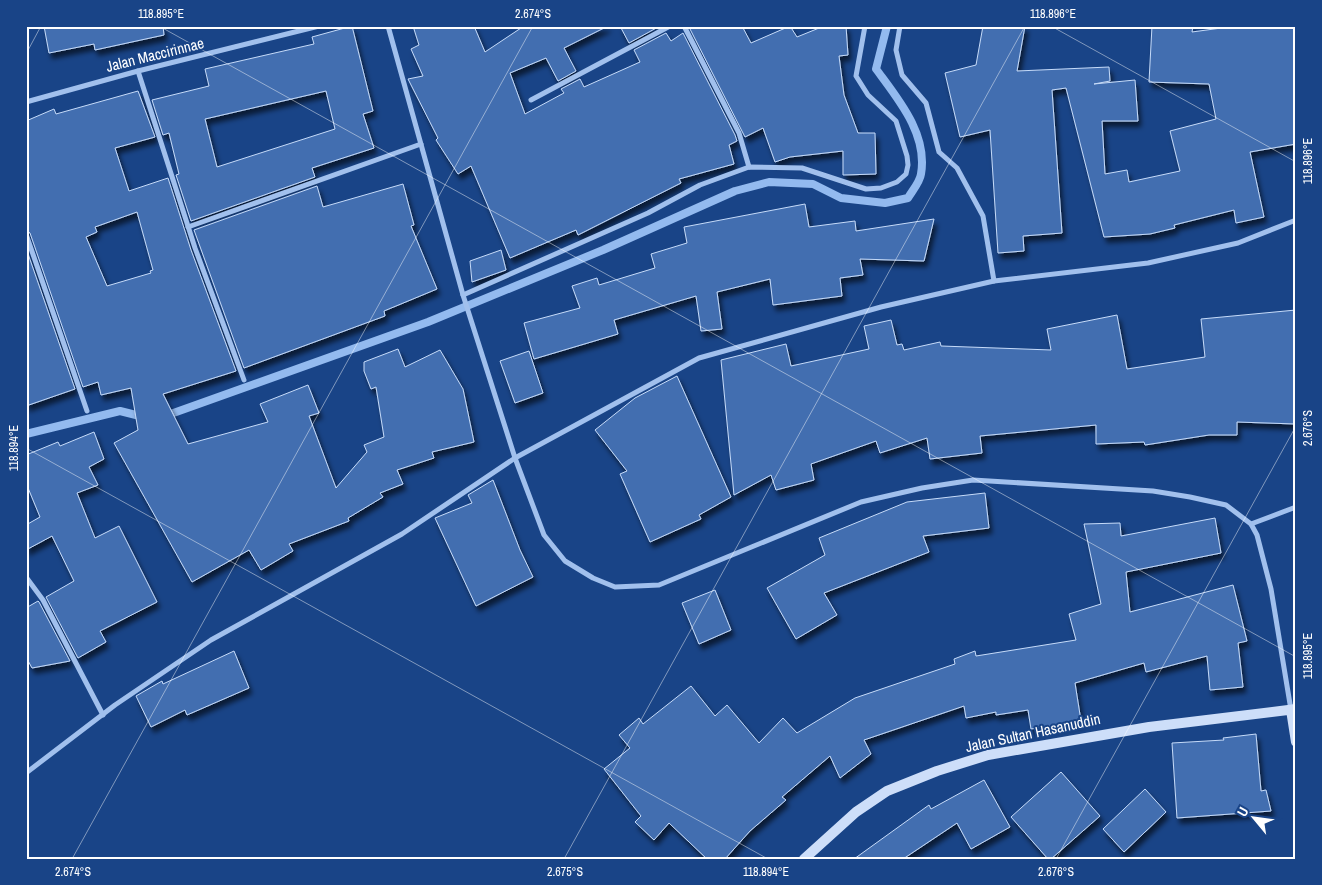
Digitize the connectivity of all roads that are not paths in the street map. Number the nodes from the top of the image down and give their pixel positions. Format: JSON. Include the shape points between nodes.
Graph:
{"nodes":[{"id":1,"x":319,"y":26,"type":"edge"},
{"id":2,"x":388,"y":26,"type":"edge"},
{"id":3,"x":670,"y":26,"type":"edge"},
{"id":4,"x":684,"y":26,"type":"edge"},
{"id":5,"x":865,"y":26,"type":"edge"},
{"id":6,"x":900,"y":26,"type":"edge"},
{"id":7,"x":138,"y":71,"type":"junction"},
{"id":8,"x":531,"y":100,"type":"dead end"},
{"id":9,"x":26,"y":102,"type":"edge"},
{"id":10,"x":421,"y":144,"type":"junction"},
{"id":11,"x":749,"y":167,"type":"junction"},
{"id":12,"x":1296,"y":220,"type":"edge"},
{"id":13,"x":188,"y":227,"type":"junction"},
{"id":14,"x":26,"y":234,"type":"edge"},
{"id":15,"x":994,"y":281,"type":"junction"},
{"id":16,"x":462,"y":295,"type":"junction"},
{"id":17,"x":244,"y":380,"type":"dead end"},
{"id":18,"x":87,"y":411,"type":"dead end"},
{"id":19,"x":515,"y":458,"type":"junction"},
{"id":20,"x":1296,"y":507,"type":"edge"},
{"id":21,"x":1251,"y":524,"type":"junction"},
{"id":22,"x":26,"y":577,"type":"edge"},
{"id":23,"x":1293,"y":710,"type":"edge"},
{"id":24,"x":103,"y":715,"type":"junction"},
{"id":25,"x":1296,"y":742,"type":"edge"},
{"id":26,"x":26,"y":773,"type":"edge"},
{"id":27,"x":804,"y":859,"type":"edge"}],
"edges":[{"from":1,"to":7,"type":"street","name":"Jalan Maccirinnae"},
{"from":2,"to":10,"type":"street"},
{"from":3,"to":8,"type":"street"},
{"from":4,"to":11,"type":"street","via":[[739,133]]},
{"from":5,"to":11,"type":"street","via":[[856,76],[868,95],[896,121],[907,156],[906,174],[897,182],[881,188],[866,188],[802,168]]},
{"from":6,"to":15,"type":"street","via":[[896,50],[902,74],[926,103],[939,152],[957,168],[983,216]]},
{"from":7,"to":9,"type":"street","name":"Jalan Maccirinnae"},
{"from":7,"to":13,"type":"street"},
{"from":10,"to":13,"type":"street"},
{"from":10,"to":16,"type":"street"},
{"from":11,"to":16,"type":"street","via":[[700,185],[648,213]]},
{"from":12,"to":15,"type":"street","via":[[1238,243],[1148,263]]},
{"from":13,"to":17,"type":"street"},
{"from":14,"to":18,"type":"street"},
{"from":15,"to":19,"type":"street","via":[[881,307],[699,358]]},
{"from":16,"to":19,"type":"street"},
{"from":19,"to":21,"type":"street","via":[[544,535],[565,561],[615,587],[659,585],[861,502],[973,480],[1153,491],[1226,505]]},
{"from":19,"to":24,"type":"street","via":[[402,534],[211,640]]},
{"from":20,"to":21,"type":"street"},
{"from":21,"to":23,"type":"street","via":[[1271,589]]},
{"from":22,"to":24,"type":"street","via":[[43,600]]},
{"from":23,"to":25,"type":"main road"},
{"from":23,"to":27,"type":"main road","name":"Jalan Sultan Hasanuddin","via":[[1149,727],[988,755],[887,791],[856,812]]},
{"from":24,"to":26,"type":"street"}]}
